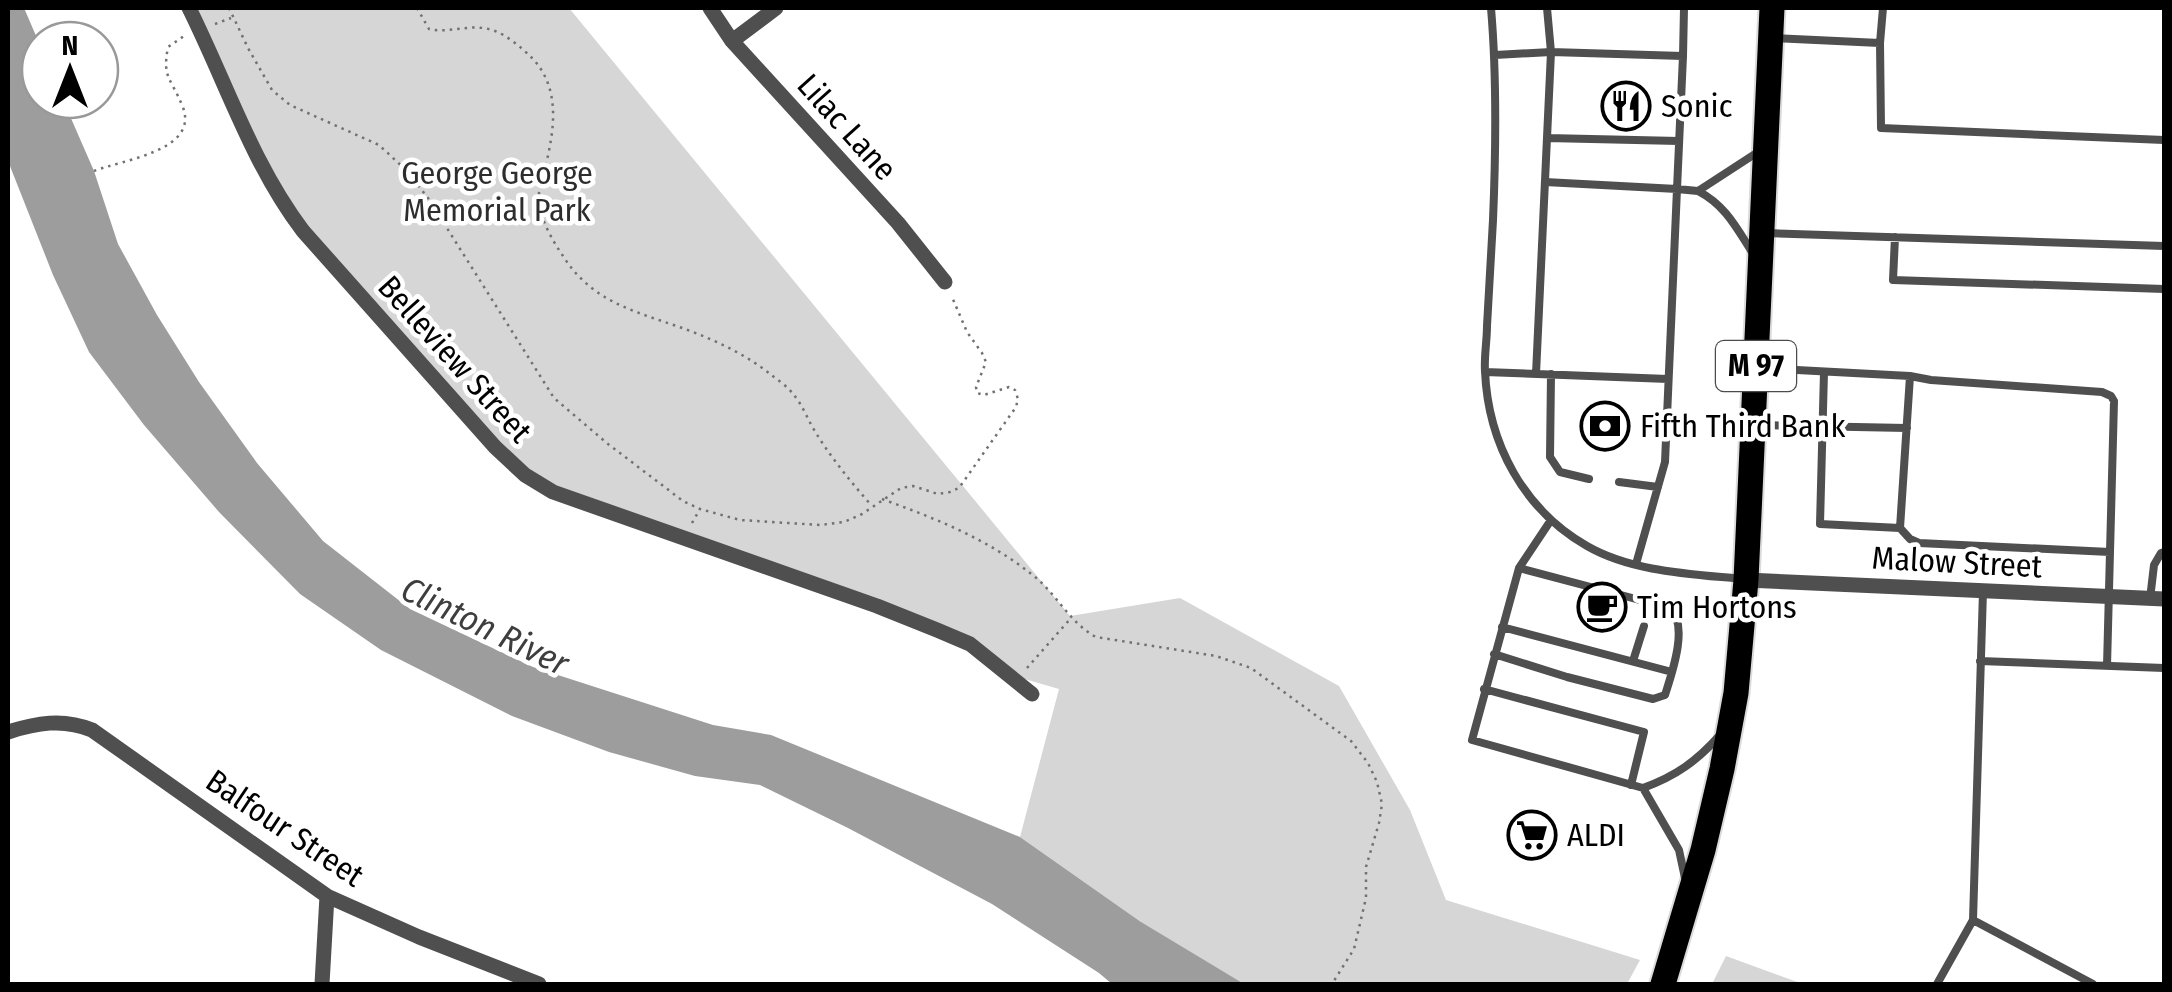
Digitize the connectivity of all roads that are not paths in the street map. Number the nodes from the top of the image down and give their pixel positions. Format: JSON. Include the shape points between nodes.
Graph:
{"nodes":[{"id":1,"x":189,"y":8,"type":"edge"},
{"id":2,"x":710,"y":8,"type":"edge"},
{"id":3,"x":776,"y":8,"type":"edge"},
{"id":4,"x":1491,"y":8,"type":"edge"},
{"id":5,"x":1546,"y":8,"type":"edge"},
{"id":6,"x":1684,"y":8,"type":"edge"},
{"id":7,"x":1772,"y":8,"type":"edge"},
{"id":8,"x":1883,"y":8,"type":"edge"},
{"id":9,"x":1771,"y":38,"type":"junction"},
{"id":10,"x":732,"y":41,"type":"junction"},
{"id":11,"x":1880,"y":43,"type":"junction"},
{"id":12,"x":1551,"y":52,"type":"junction"},
{"id":13,"x":1495,"y":55,"type":"junction"},
{"id":14,"x":1683,"y":56,"type":"junction"},
{"id":15,"x":1547,"y":138,"type":"junction"},
{"id":16,"x":1766,"y":140,"type":"junction"},
{"id":17,"x":2164,"y":140,"type":"edge"},
{"id":18,"x":1679,"y":141,"type":"junction"},
{"id":19,"x":1545,"y":182,"type":"junction"},
{"id":20,"x":1677,"y":189,"type":"junction"},
{"id":21,"x":1698,"y":192,"type":"junction"},
{"id":22,"x":1762,"y":233,"type":"junction"},
{"id":23,"x":1894,"y":237,"type":"junction"},
{"id":24,"x":2164,"y":246,"type":"edge"},
{"id":25,"x":1760,"y":264,"type":"junction"},
{"id":26,"x":946,"y":282,"type":"road end"},
{"id":27,"x":2164,"y":289,"type":"edge"},
{"id":28,"x":1756,"y":368,"type":"junction"},
{"id":29,"x":1485,"y":372,"type":"junction"},
{"id":30,"x":1824,"y":372,"type":"junction"},
{"id":31,"x":1536,"y":374,"type":"junction"},
{"id":32,"x":1551,"y":374,"type":"junction"},
{"id":33,"x":1910,"y":376,"type":"junction"},
{"id":34,"x":1668,"y":379,"type":"junction"},
{"id":35,"x":1753,"y":424,"type":"junction"},
{"id":36,"x":1823,"y":426,"type":"junction"},
{"id":37,"x":1908,"y":428,"type":"junction"},
{"id":38,"x":1589,"y":479,"type":"dead end"},
{"id":39,"x":1620,"y":482,"type":"dead end"},
{"id":40,"x":1658,"y":487,"type":"junction"},
{"id":41,"x":1551,"y":520,"type":"junction"},
{"id":42,"x":1900,"y":528,"type":"junction"},
{"id":43,"x":2110,"y":552,"type":"junction"},
{"id":44,"x":2164,"y":552,"type":"edge"},
{"id":45,"x":1636,"y":564,"type":"junction"},
{"id":46,"x":1519,"y":568,"type":"junction"},
{"id":47,"x":1746,"y":580,"type":"junction"},
{"id":48,"x":1984,"y":591,"type":"junction"},
{"id":49,"x":2110,"y":597,"type":"junction"},
{"id":50,"x":2157,"y":599,"type":"edge"},
{"id":51,"x":1502,"y":626,"type":"junction"},
{"id":52,"x":1644,"y":626,"type":"dead end"},
{"id":53,"x":1494,"y":654,"type":"junction"},
{"id":54,"x":1980,"y":661,"type":"junction"},
{"id":55,"x":1633,"y":662,"type":"junction"},
{"id":56,"x":2107,"y":666,"type":"junction"},
{"id":57,"x":2164,"y":668,"type":"edge"},
{"id":58,"x":1672,"y":672,"type":"junction"},
{"id":59,"x":1484,"y":688,"type":"junction"},
{"id":60,"x":1032,"y":694,"type":"dead end"},
{"id":61,"x":1730,"y":724,"type":"junction"},
{"id":62,"x":8,"y":732,"type":"edge"},
{"id":63,"x":1631,"y":785,"type":"junction"},
{"id":64,"x":1643,"y":788,"type":"junction"},
{"id":65,"x":327,"y":896,"type":"junction"},
{"id":66,"x":1690,"y":900,"type":"junction"},
{"id":67,"x":1973,"y":920,"type":"junction"},
{"id":68,"x":322,"y":984,"type":"edge"},
{"id":69,"x":539,"y":984,"type":"edge"},
{"id":70,"x":1662,"y":984,"type":"edge"},
{"id":71,"x":1937,"y":984,"type":"edge"},
{"id":72,"x":2093,"y":984,"type":"edge"}],
"edges":[{"from":1,"to":60,"type":"street","name":"Belleview Street","via":[[283,205],[525,475],[553,492],[970,644]]},
{"from":2,"to":10,"type":"street","name":"Lilac Lane"},
{"from":3,"to":10,"type":"street"},
{"from":4,"to":13,"type":"lane"},
{"from":5,"to":12,"type":"lane"},
{"from":6,"to":14,"type":"lane"},
{"from":7,"to":9,"type":"main road","number":"M 97"},
{"from":8,"to":11,"type":"lane"},
{"from":9,"to":11,"type":"lane"},
{"from":9,"to":16,"type":"main road","number":"M 97"},
{"from":10,"to":26,"type":"street","name":"Lilac Lane"},
{"from":11,"to":17,"type":"lane","via":[[1881,128]]},
{"from":12,"to":13,"type":"lane"},
{"from":12,"to":14,"type":"lane"},
{"from":12,"to":15,"type":"lane"},
{"from":13,"to":29,"type":"lane"},
{"from":14,"to":18,"type":"lane"},
{"from":15,"to":18,"type":"lane"},
{"from":15,"to":19,"type":"lane"},
{"from":16,"to":21,"type":"lane","via":[[1748,161]]},
{"from":16,"to":22,"type":"main road","number":"M 97"},
{"from":18,"to":20,"type":"lane"},
{"from":19,"to":20,"type":"lane"},
{"from":19,"to":31,"type":"lane"},
{"from":20,"to":21,"type":"lane"},
{"from":20,"to":34,"type":"lane"},
{"from":21,"to":25,"type":"lane","via":[[1729,214]]},
{"from":22,"to":23,"type":"lane"},
{"from":22,"to":25,"type":"main road","number":"M 97"},
{"from":23,"to":24,"type":"lane"},
{"from":23,"to":27,"type":"lane","via":[[1893,280]]},
{"from":25,"to":28,"type":"main road","number":"M 97"},
{"from":28,"to":30,"type":"lane"},
{"from":28,"to":35,"type":"main road","number":"M 97"},
{"from":29,"to":31,"type":"lane"},
{"from":29,"to":41,"type":"lane","via":[[1501,449]]},
{"from":30,"to":33,"type":"lane"},
{"from":30,"to":36,"type":"lane"},
{"from":31,"to":32,"type":"lane"},
{"from":32,"to":34,"type":"lane"},
{"from":32,"to":38,"type":"lane","via":[[1550,457],[1560,472]]},
{"from":33,"to":37,"type":"lane"},
{"from":33,"to":43,"type":"lane","via":[[2111,396]]},
{"from":34,"to":40,"type":"lane","via":[[1666,462]]},
{"from":35,"to":36,"type":"lane"},
{"from":35,"to":47,"type":"main road","number":"M 97"},
{"from":36,"to":37,"type":"lane"},
{"from":36,"to":42,"type":"lane","via":[[1820,524]]},
{"from":37,"to":42,"type":"lane"},
{"from":39,"to":40,"type":"lane"},
{"from":40,"to":45,"type":"lane"},
{"from":41,"to":45,"type":"lane","via":[[1588,547]]},
{"from":41,"to":46,"type":"lane"},
{"from":42,"to":43,"type":"lane","via":[[1919,543]]},
{"from":43,"to":49,"type":"lane"},
{"from":44,"to":50,"type":"lane","via":[[2154,565]]},
{"from":45,"to":47,"type":"lane"},
{"from":46,"to":51,"type":"lane"},
{"from":46,"to":58,"type":"lane","via":[[1670,608],[1679,624]]},
{"from":47,"to":48,"type":"street","name":"Malow Street"},
{"from":47,"to":61,"type":"main road","number":"M 97"},
{"from":48,"to":49,"type":"street","name":"Malow Street"},
{"from":48,"to":54,"type":"lane"},
{"from":49,"to":50,"type":"street","name":"Malow Street"},
{"from":49,"to":56,"type":"lane"},
{"from":51,"to":53,"type":"lane"},
{"from":51,"to":55,"type":"lane"},
{"from":52,"to":55,"type":"lane"},
{"from":53,"to":58,"type":"lane","via":[[1653,699],[1666,695]]},
{"from":53,"to":59,"type":"lane"},
{"from":54,"to":56,"type":"lane"},
{"from":54,"to":67,"type":"lane"},
{"from":55,"to":58,"type":"lane"},
{"from":56,"to":57,"type":"lane"},
{"from":59,"to":63,"type":"lane","via":[[1472,740]]},
{"from":59,"to":63,"type":"lane","via":[[1644,732]]},
{"from":61,"to":64,"type":"lane","via":[[1704,754]]},
{"from":61,"to":66,"type":"main road","number":"M 97"},
{"from":62,"to":65,"type":"street","name":"Balfour Street","via":[[44,722],[92,730]]},
{"from":63,"to":64,"type":"lane"},
{"from":64,"to":66,"type":"lane","via":[[1679,850]]},
{"from":65,"to":68,"type":"street"},
{"from":65,"to":69,"type":"street","name":"Balfour Street"},
{"from":66,"to":70,"type":"main road","number":"M 97"},
{"from":67,"to":71,"type":"lane"},
{"from":67,"to":72,"type":"lane"}]}
